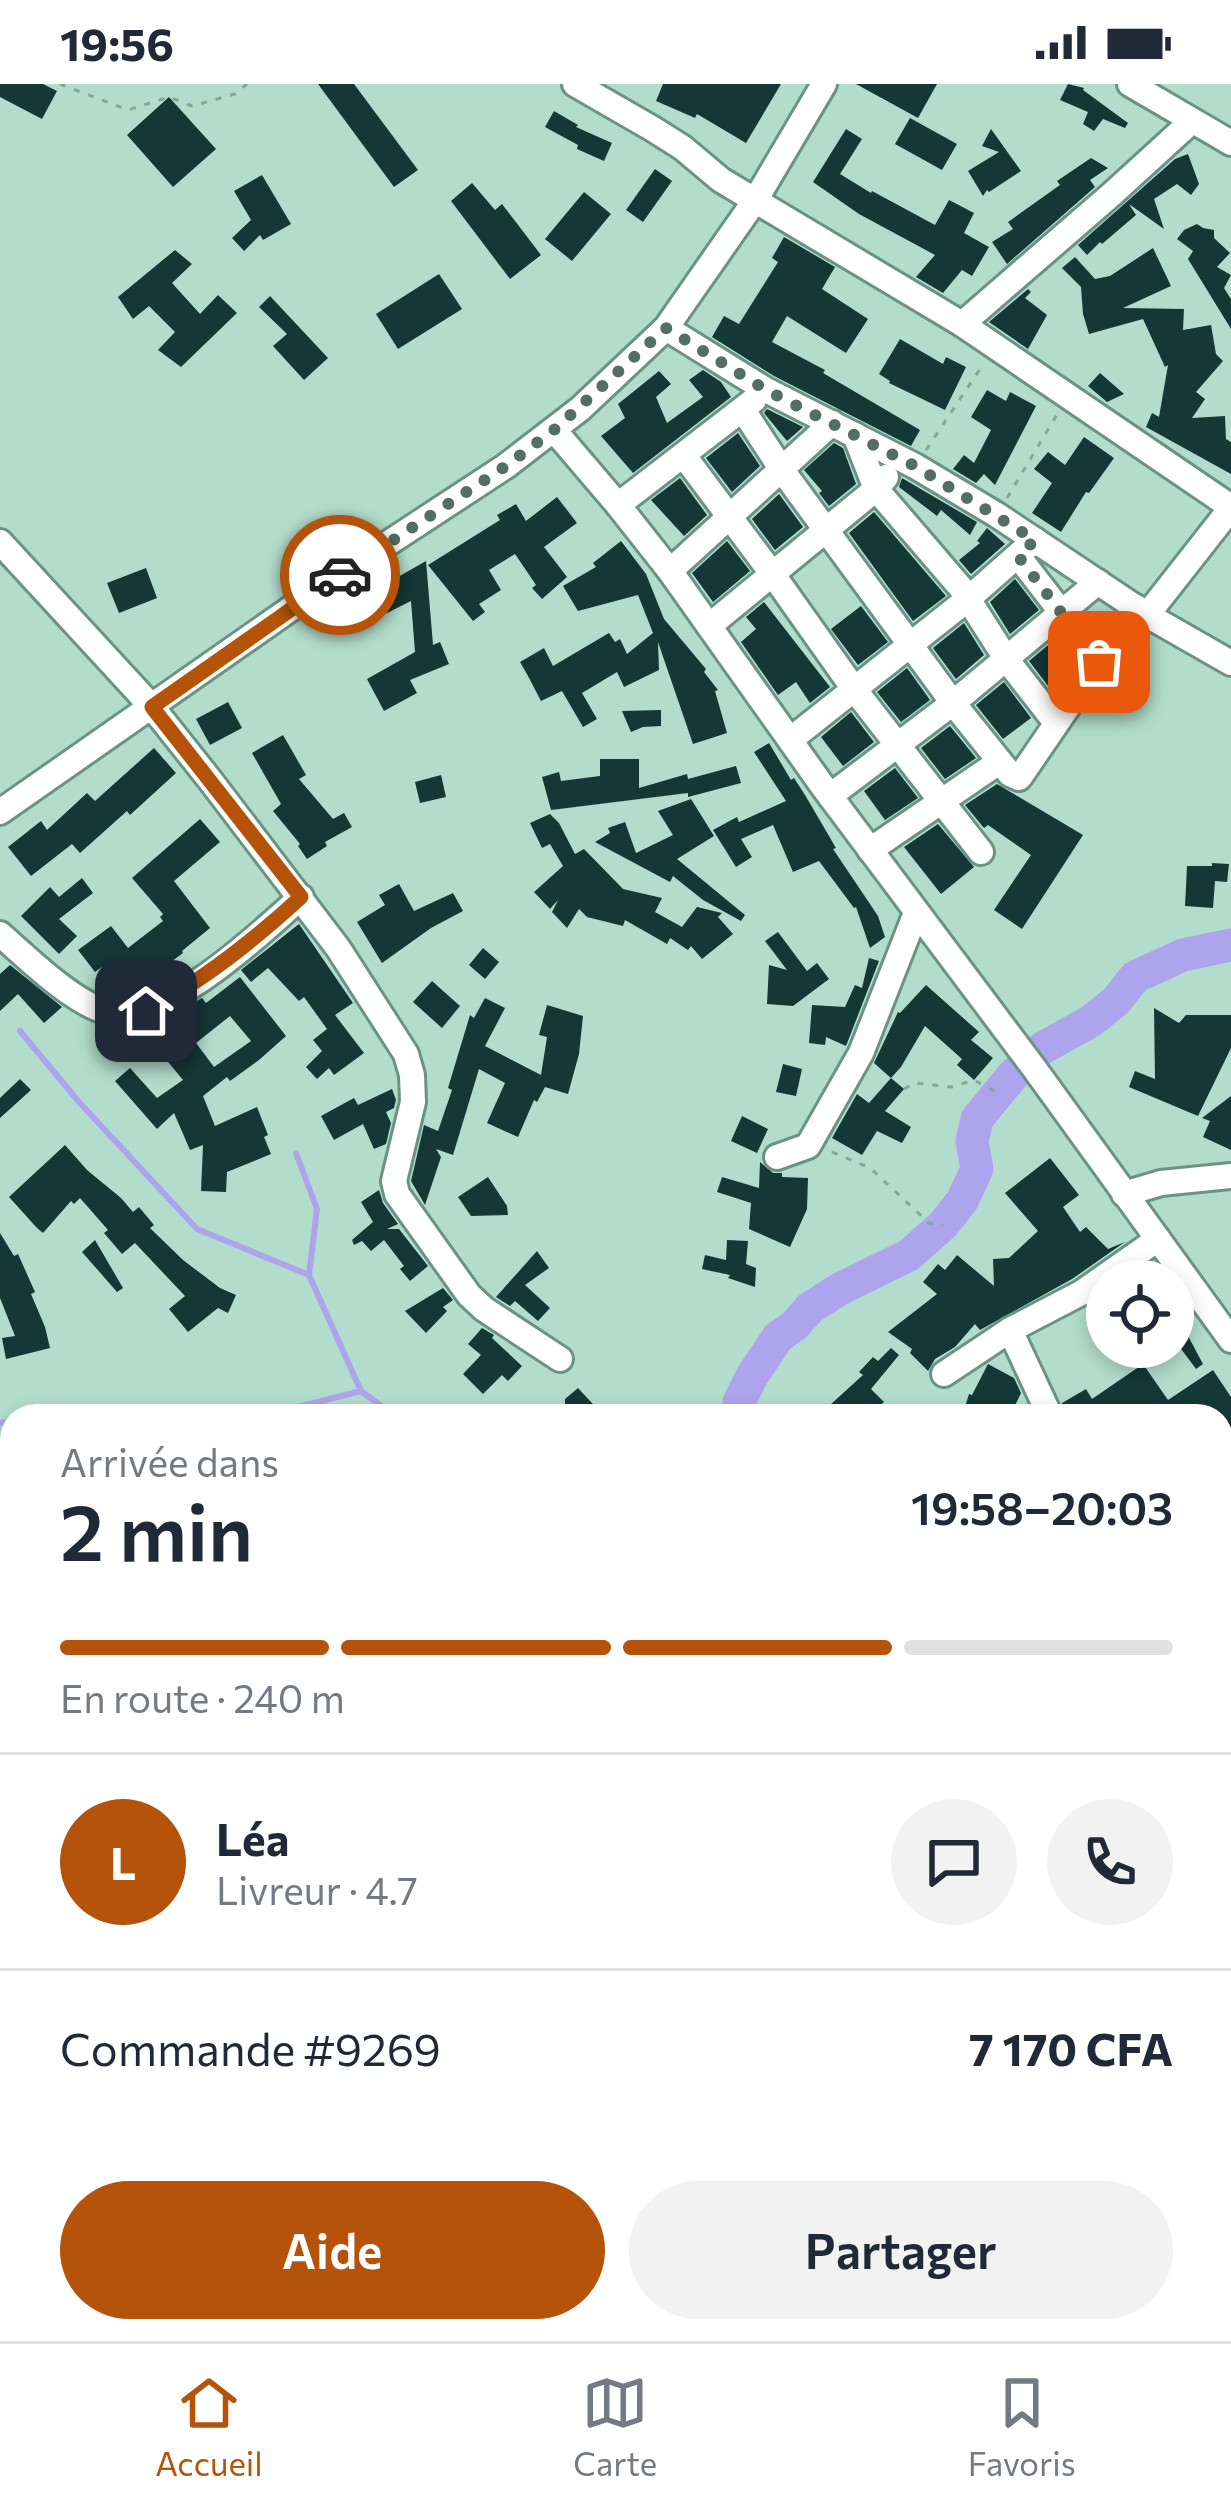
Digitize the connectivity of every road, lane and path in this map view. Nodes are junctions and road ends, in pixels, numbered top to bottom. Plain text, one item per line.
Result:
1 (60, 84) edge
2 (247, 84) edge
3 (575, 84) edge
4 (824, 84) edge
5 (1130, 84) edge
6 (1192, 121) junction
7 (1231, 143) edge
8 (756, 199) junction
9 (962, 324) junction
10 (666, 328) junction
11 (995, 347) junction
12 (766, 390) junction
13 (1068, 396) junction
14 (743, 410) junction
15 (844, 429) junction
16 (554, 430) junction
17 (684, 456) junction
18 (909, 463) junction
19 (782, 470) junction
20 (876, 489) junction
21 (618, 505) junction
22 (1231, 507) edge
23 (997, 515) junction
24 (731, 517) junction
25 (826, 527) junction
26 (0, 542) edge
27 (1026, 548) junction
28 (670, 571) junction
29 (772, 572) junction
30 (1098, 582) junction
31 (968, 599) junction
32 (1142, 611) junction
33 (1062, 615) junction
34 (709, 626) junction
35 (911, 642) junction
36 (1007, 660) junction
37 (1099, 662) junction
38 (1231, 663) edge
39 (854, 689) junction
40 (953, 703) junction
41 (152, 707) junction
42 (1056, 723) junction
43 (790, 740) junction
44 (897, 744) junction
45 (998, 763) junction
46 (830, 796) junction
47 (942, 803) junction
48 (0, 812) edge
49 (869, 850) junction
50 (981, 852) dead end
51 (301, 897) junction
52 (916, 913) junction
53 (0, 934) edge
54 (904, 1089) dead end
55 (998, 1094) dead end
56 (808, 1146) junction
57 (777, 1157) dead end
58 (1231, 1176) edge
59 (1124, 1194) junction
60 (943, 1225) dead end
61 (1158, 1239) junction
62 (1010, 1330) junction
63 (1231, 1340) edge
64 (560, 1359) dead end
65 (944, 1374) dead end
66 (1044, 1404) edge

1 - 2 path
3 - 8 street
4 - 8 street
5 - 6 street
6 - 7 street
6 - 9 street
8 - 9 street
8 - 10 street
9 - 11 street
10 - 12 street
10 - 16 street
11 - 13 street
11 - 18 path
12 - 14 street
12 - 15 street
13 - 22 street
13 - 23 path
14 - 17 street
14 - 19 street
15 - 18 street
15 - 19 street
15 - 20 street
16 - 21 street
16 - 41 street
17 - 21 street
17 - 24 street
18 - 20 street
18 - 23 street
19 - 24 street
19 - 25 street
20 - 25 street
20 - 31 street
21 - 28 street
22 - 32 street
23 - 27 street
24 - 28 street
24 - 29 street
25 - 29 street
25 - 35 street
26 - 41 street
27 - 30 street
27 - 31 street
27 - 33 street
28 - 34 street
29 - 34 street
29 - 39 street
30 - 32 street
30 - 33 street
31 - 35 street
31 - 36 street
32 - 37 street
32 - 38 street
33 - 36 street
33 - 37 street
34 - 43 street
35 - 39 street
35 - 40 street
36 - 40 street
36 - 42 street
37 - 42 street
39 - 43 street
39 - 44 street
40 - 44 street
40 - 45 street
41 - 48 street
41 - 51 street
42 - 45 street
43 - 46 street
44 - 46 street
44 - 47 street
45 - 47 street
46 - 49 street
47 - 49 street
47 - 50 street
49 - 52 street
51 - 53 street
51 - 64 street
52 - 56 street
52 - 59 street
54 - 55 path
56 - 57 street
56 - 60 path
58 - 59 street
59 - 61 street
61 - 62 street
61 - 63 street
62 - 65 street
62 - 66 street

